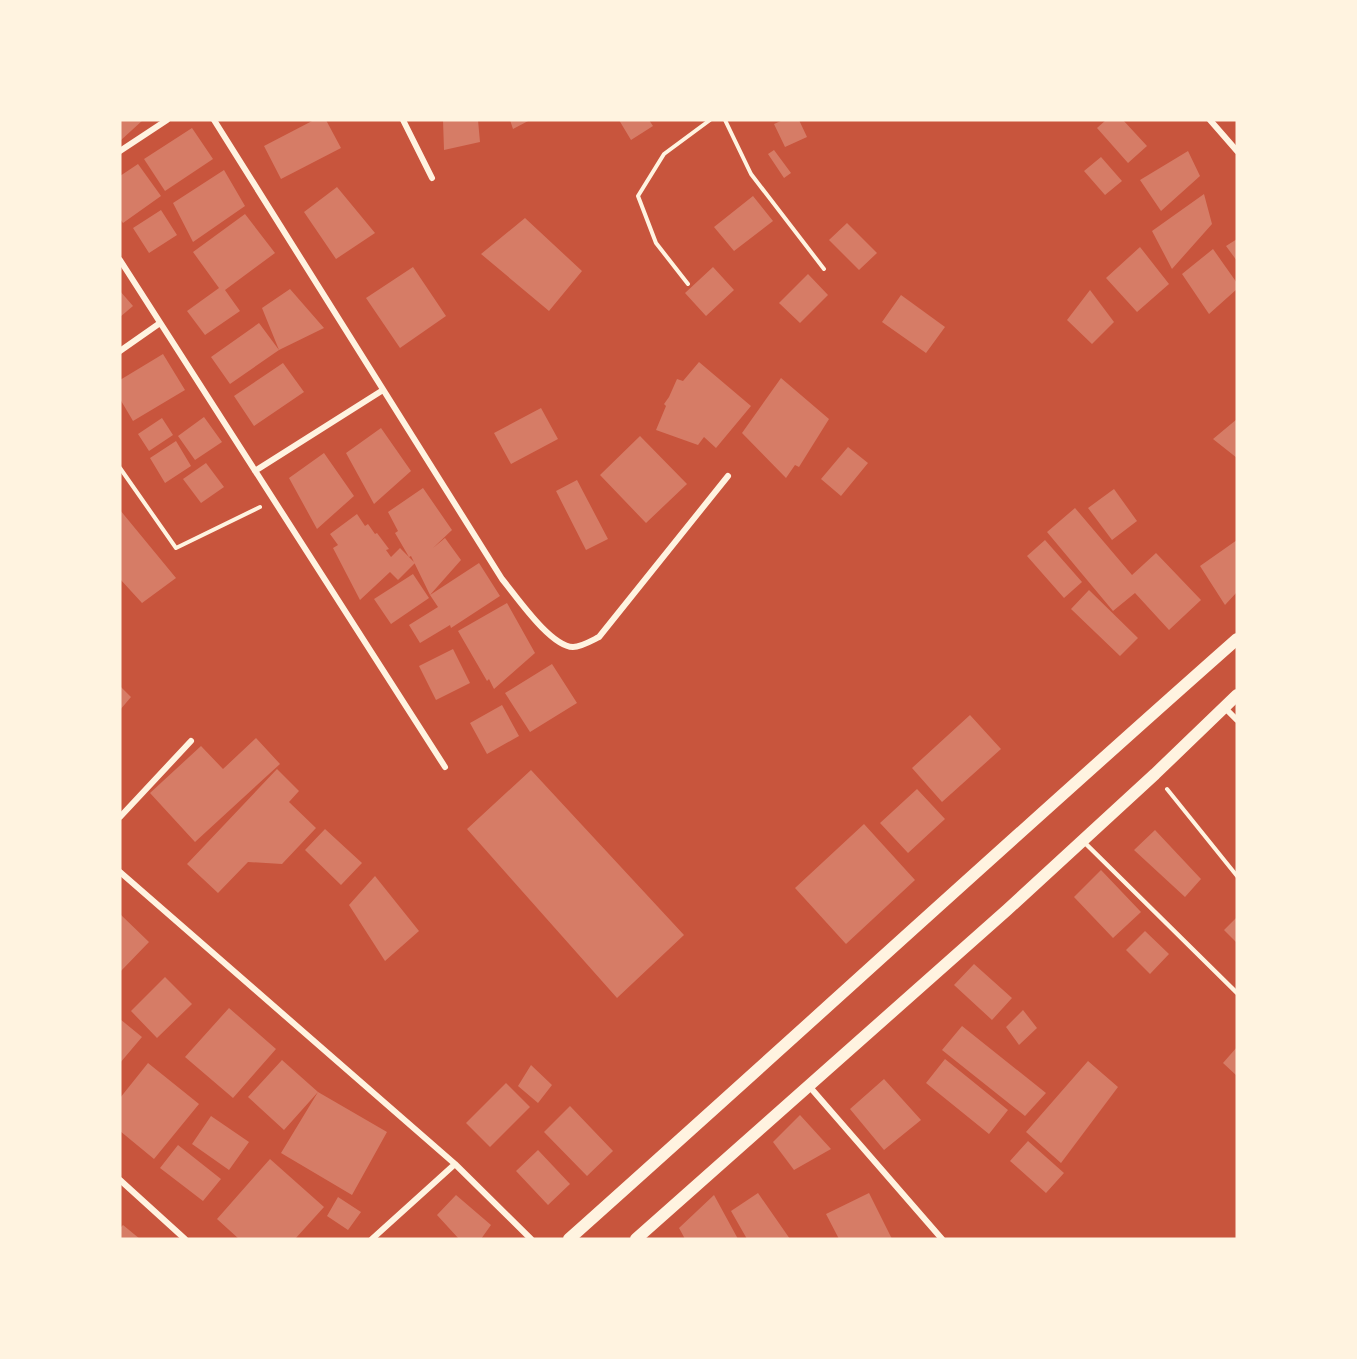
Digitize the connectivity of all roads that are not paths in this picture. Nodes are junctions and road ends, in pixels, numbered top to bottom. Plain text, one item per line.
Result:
1 (167, 120) edge
2 (214, 120) edge
3 (403, 120) edge
4 (1210, 120) edge
5 (120, 151) edge
6 (1237, 151) edge
7 (432, 178) dead end
8 (120, 260) edge
9 (160, 323) junction
10 (120, 351) edge
11 (383, 390) junction
12 (255, 471) junction
13 (728, 476) dead end
14 (1237, 639) edge
15 (1237, 695) edge
16 (1224, 707) junction
17 (1237, 720) edge
18 (191, 741) dead end
19 (445, 766) dead end
20 (120, 817) edge
21 (1082, 840) junction
22 (120, 872) edge
23 (1237, 993) edge
24 (809, 1086) junction
25 (455, 1164) junction
26 (120, 1180) edge
27 (185, 1239) edge
28 (372, 1239) edge
29 (531, 1239) edge
30 (569, 1239) edge
31 (636, 1239) edge
32 (942, 1239) edge

1 - 5 street
2 - 11 street
3 - 7 street
4 - 6 street
8 - 9 street
9 - 10 street
9 - 12 street
11 - 12 street
11 - 13 street
12 - 19 street
14 - 30 main road
15 - 16 main road
16 - 17 street
16 - 21 main road
18 - 20 street
21 - 23 lane
21 - 24 main road
22 - 25 street
24 - 31 main road
24 - 32 street
25 - 28 street
25 - 29 street
26 - 27 street

